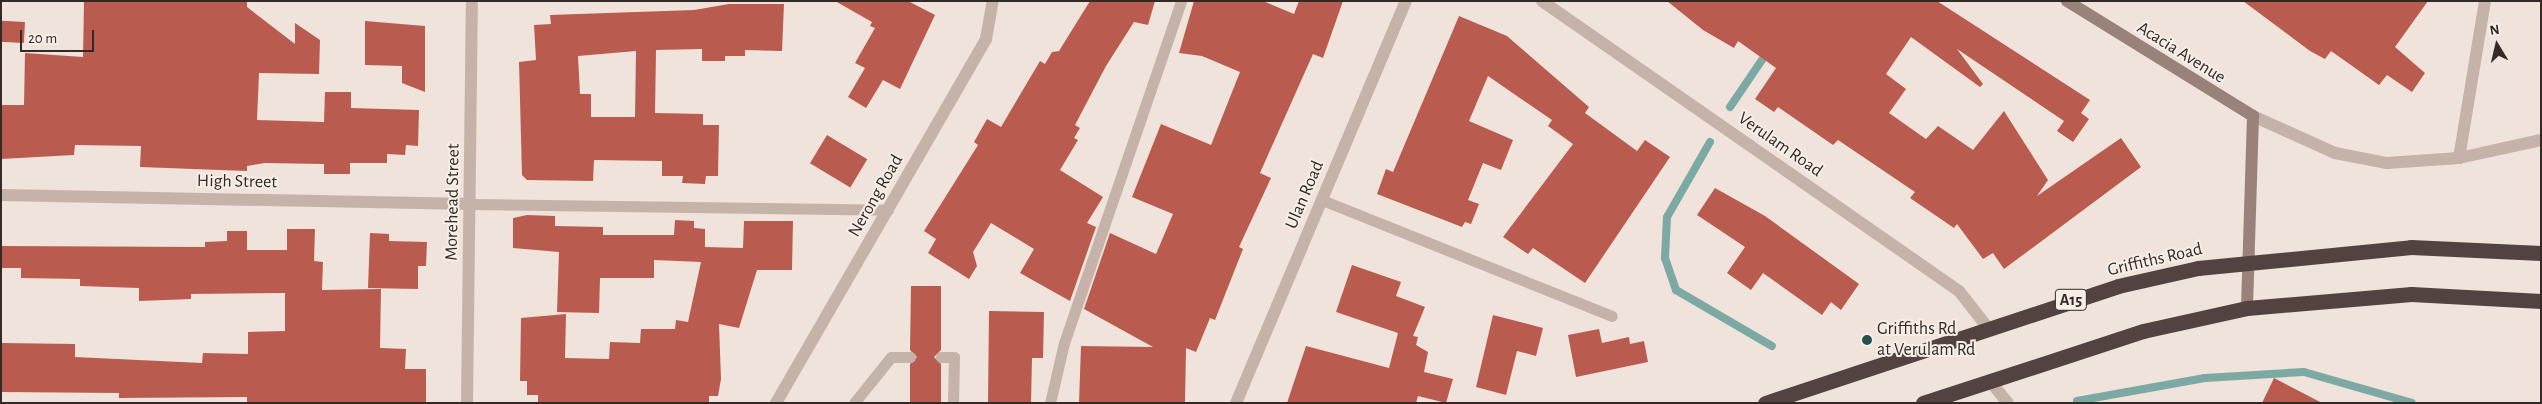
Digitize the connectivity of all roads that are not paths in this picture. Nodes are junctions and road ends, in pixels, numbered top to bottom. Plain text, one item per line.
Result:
1 (472, 1) edge
2 (993, 1) edge
3 (1181, 1) edge
4 (1406, 1) edge
5 (1542, 1) edge
6 (2067, 1) edge
7 (2485, 1) edge
8 (2252, 116) junction
9 (2541, 140) edge
10 (2459, 158) junction
11 (1, 195) edge
12 (1322, 200) junction
13 (472, 204) junction
14 (888, 210) junction
15 (2541, 253) edge
16 (2245, 260) junction
17 (2541, 301) edge
18 (2247, 308) junction
19 (1612, 316) dead end
20 (1988, 328) junction
21 (910, 357) dead end
22 (941, 357) dead end
23 (1990, 381) junction
24 (467, 403) edge
25 (776, 403) edge
26 (854, 403) edge
27 (953, 403) edge
28 (1050, 403) edge
29 (1236, 403) edge
30 (1765, 403) edge
31 (1924, 403) edge
32 (2008, 403) edge

1 - 13 street, Morehead Street
2 - 14 street, Nerong Road
3 - 28 lane
4 - 12 street, Ulan Road
5 - 20 street, Verulam Road
6 - 8 street, Acacia Avenue
7 - 10 street
8 - 10 street, Acacia Avenue
8 - 16 street
9 - 10 street, Acacia Avenue
11 - 13 street, High Street
12 - 19 lane
12 - 29 street, Ulan Road
13 - 14 lane
13 - 24 street, Morehead Street
14 - 25 street, Nerong Road
15 - 16 highway, Griffiths Road / A15
16 - 18 street
16 - 20 highway, Griffiths Road / A15
17 - 18 highway
18 - 23 highway
20 - 30 highway, Griffiths Road / A15
21 - 26 lane
22 - 27 lane
23 - 31 highway
23 - 32 street

